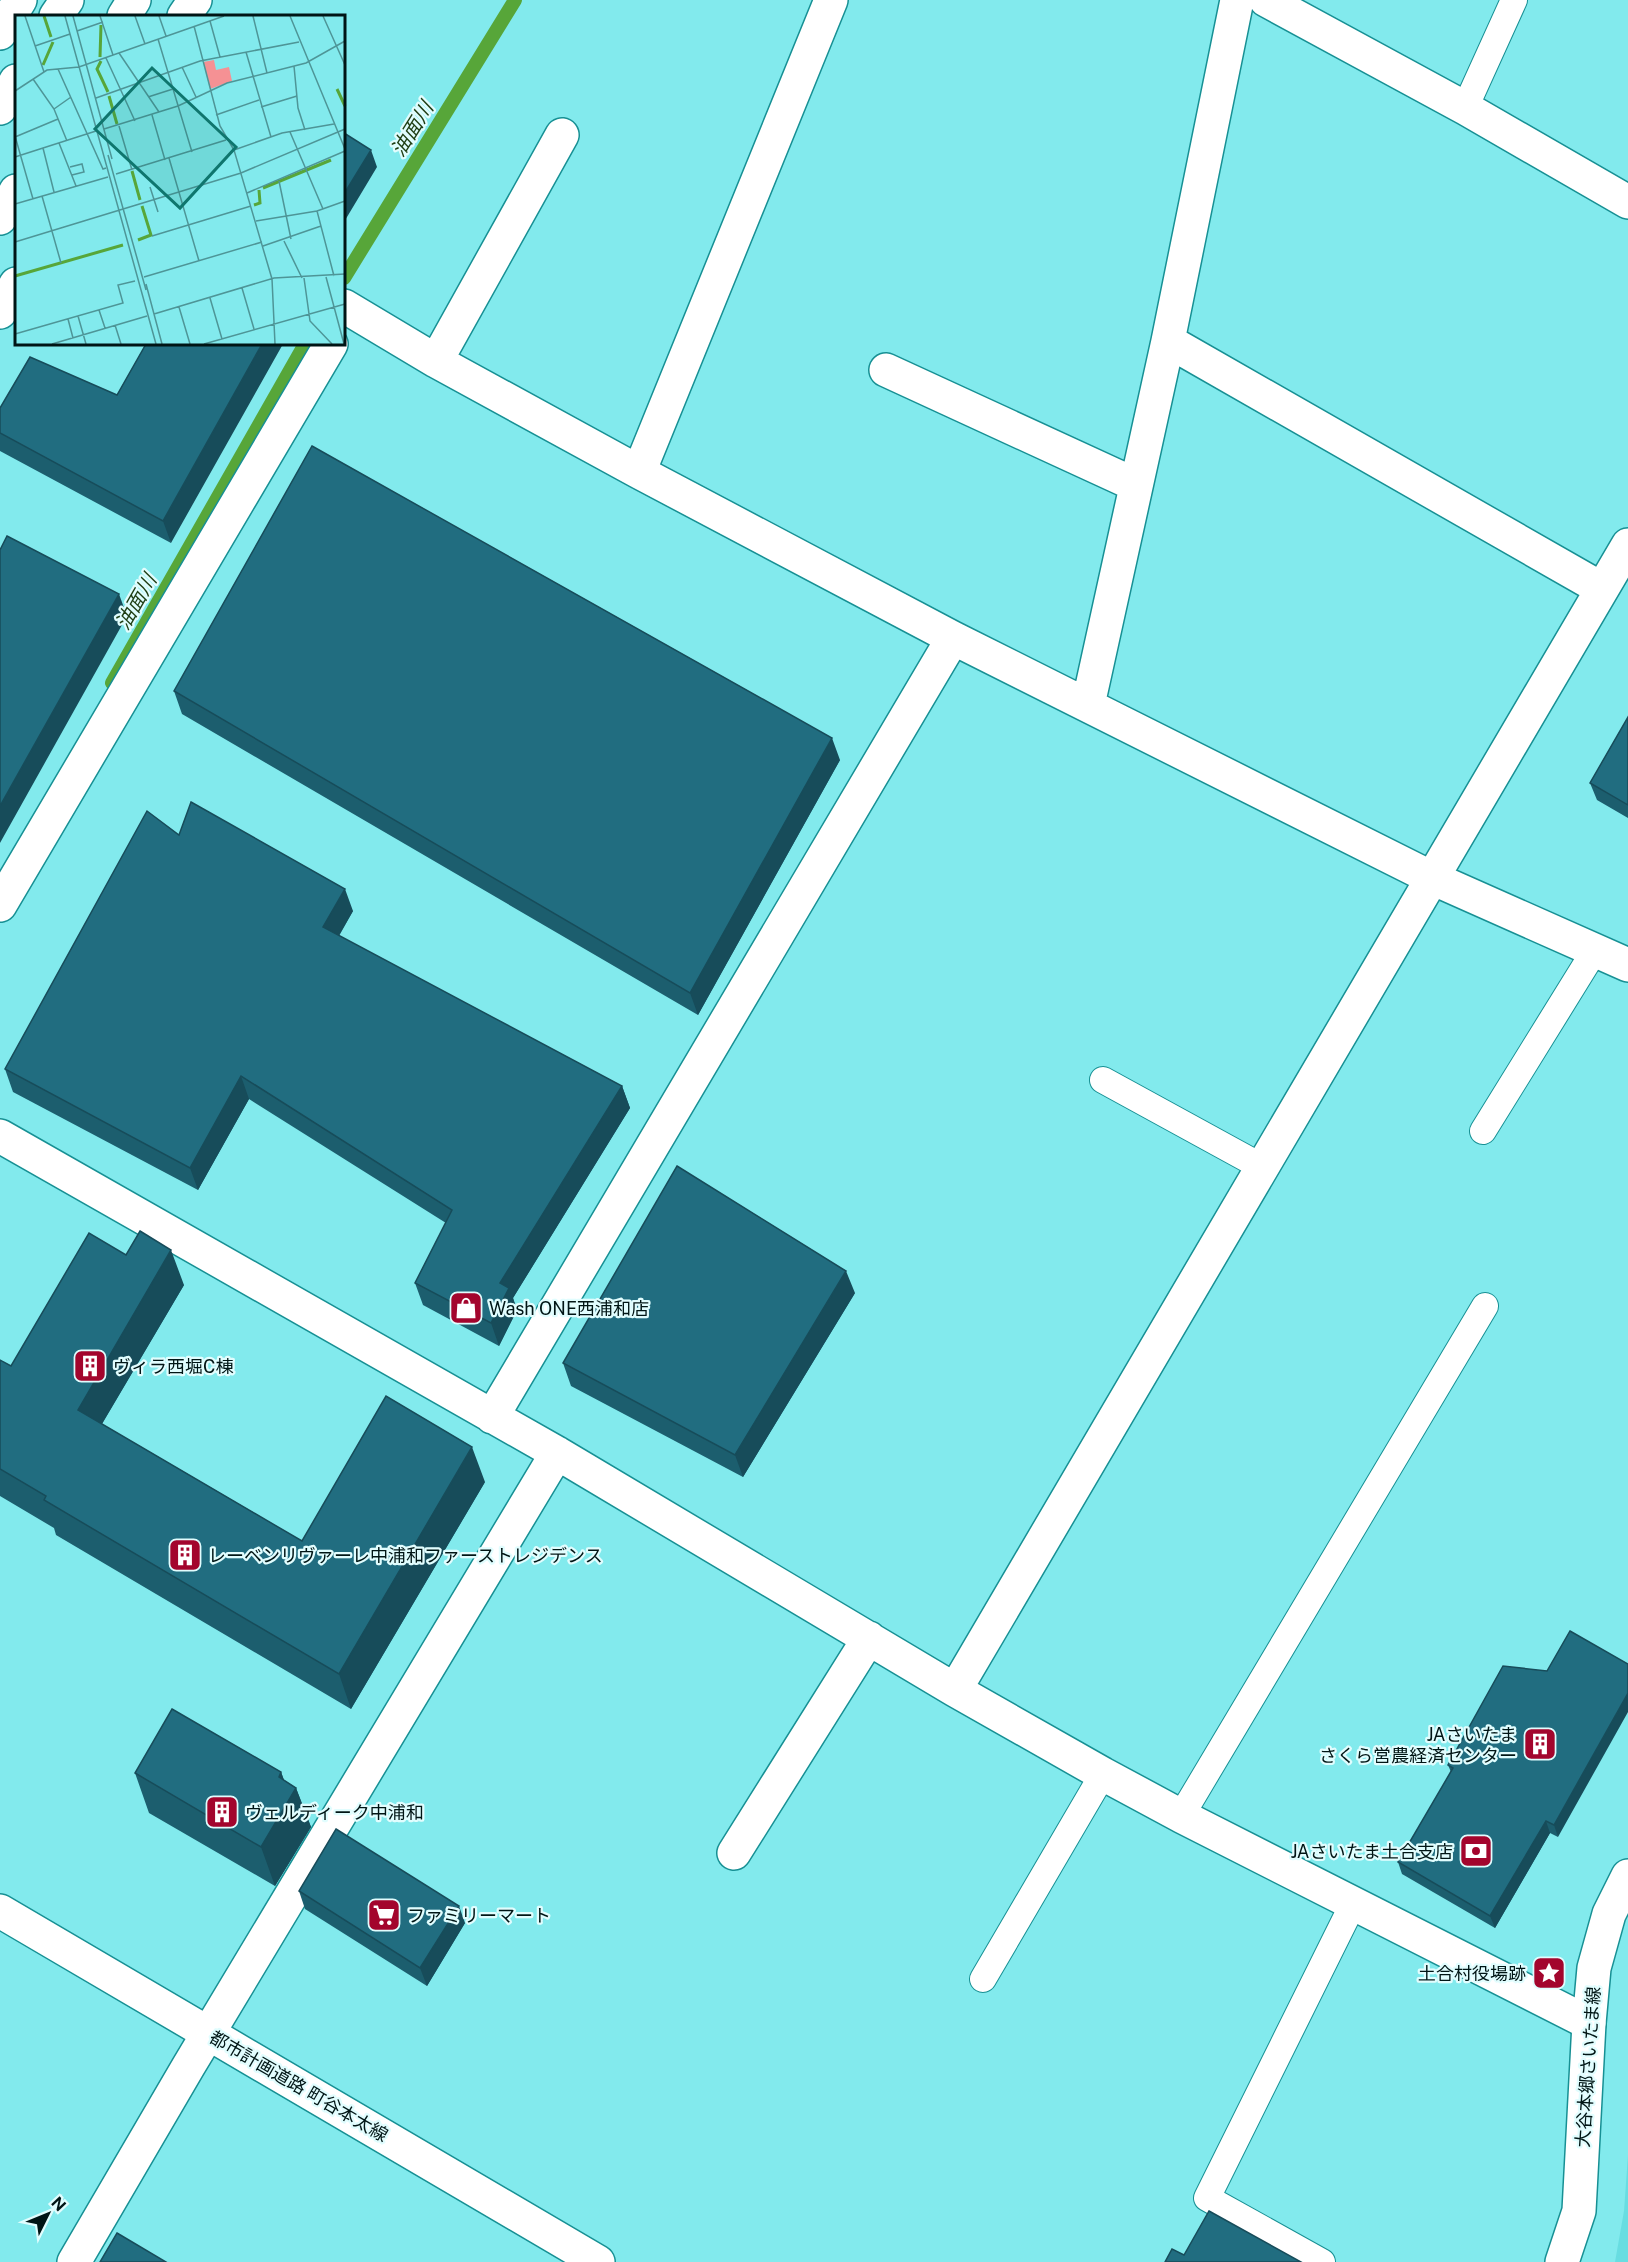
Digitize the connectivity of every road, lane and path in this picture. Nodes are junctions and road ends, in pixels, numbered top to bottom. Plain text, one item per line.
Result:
1 (20, 0) edge
2 (66, 0) edge
3 (134, 0) edge
4 (195, 0) edge
5 (831, 0) edge
6 (1237, 0) edge
7 (1266, 0) edge
8 (1514, 0) edge
9 (57, 15) edge
10 (125, 15) edge
11 (185, 15) edge
12 (0, 33) edge
13 (15, 83) edge
14 (0, 108) edge
15 (1465, 108) junction
16 (562, 135) dead end
17 (15, 193) edge
18 (1628, 202) edge
19 (0, 218) edge
20 (15, 286) edge
21 (0, 312) edge
22 (346, 313) edge
23 (1168, 341) junction
24 (330, 345) edge
25 (436, 361) junction
26 (886, 370) dead end
27 (639, 472) junction
28 (1136, 485) junction
29 (1628, 545) edge
30 (1602, 589) junction
31 (953, 638) junction
32 (1088, 705) junction
33 (1432, 878) junction
34 (0, 905) edge
35 (1595, 950) junction
36 (1628, 965) edge
37 (1103, 1080) dead end
38 (1484, 1131) dead end
39 (0, 1136) edge
40 (1262, 1167) junction
41 (1485, 1306) dead end
42 (492, 1417) junction
43 (557, 1453) junction
44 (868, 1638) junction
45 (955, 1690) junction
46 (1103, 1774) junction
47 (1181, 1816) junction
48 (734, 1853) dead end
49 (1628, 1876) edge
50 (1353, 1904) junction
51 (0, 1911) edge
52 (983, 1979) dead end
53 (1589, 2023) junction
54 (208, 2032) junction
55 (74, 2262) edge
56 (598, 2262) edge
57 (1323, 2262) edge
58 (1562, 2262) edge

1 - 12 main road
2 - 9 main road
3 - 10 main road
4 - 11 main road
5 - 27 main road
6 - 23 main road
7 - 15 main road
8 - 15 lane
13 - 14 main road
15 - 18 main road
16 - 25 main road
17 - 19 main road
20 - 21 main road
22 - 25 main road
23 - 28 main road
23 - 30 main road
24 - 34 main road
25 - 27 main road
26 - 28 main road
27 - 31 main road
28 - 32 main road
29 - 30 main road
30 - 33 main road
31 - 32 main road
31 - 42 main road
32 - 33 main road
33 - 35 main road
33 - 40 main road
35 - 36 main road
35 - 38 lane
37 - 40 lane
39 - 42 main road
40 - 45 main road
41 - 47 lane
42 - 43 main road
43 - 44 main road
43 - 54 main road
44 - 45 main road
44 - 48 main road
45 - 46 main road
46 - 47 main road
46 - 52 lane
47 - 50 main road
49 - 53 main road, 大谷本郷さいたま線
50 - 53 main road
50 - 57 lane
51 - 54 main road, 都市計画道路 町谷本太線
53 - 58 main road, 大谷本郷さいたま線
54 - 55 main road
54 - 56 main road, 都市計画道路 町谷本太線

